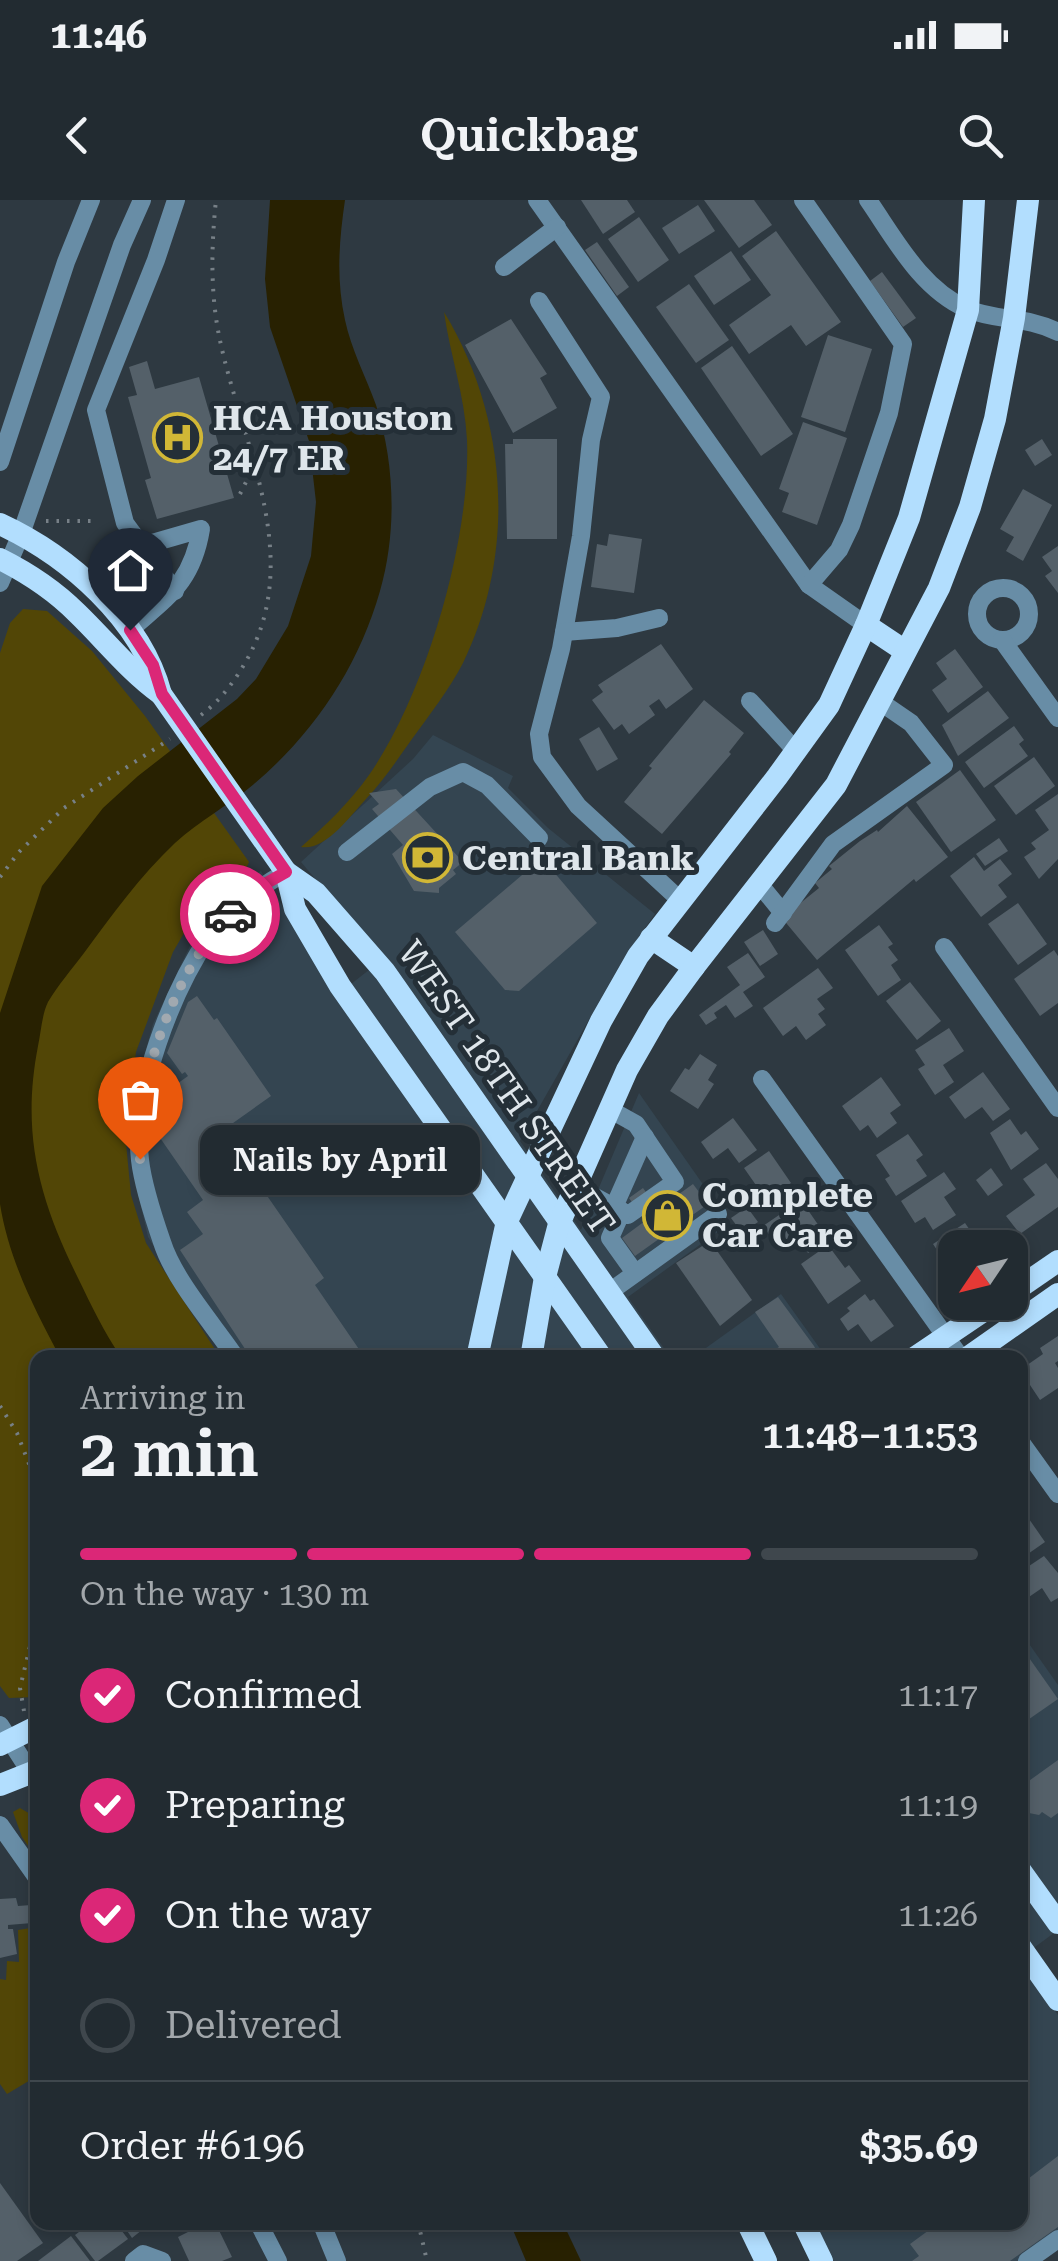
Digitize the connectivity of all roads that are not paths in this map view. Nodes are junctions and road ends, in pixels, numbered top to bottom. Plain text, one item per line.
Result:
1 (92, 200) edge
2 (142, 200) edge
3 (176, 200) edge
4 (537, 200) edge
5 (803, 200) edge
6 (868, 200) edge
7 (974, 200) edge
8 (1028, 200) edge
9 (556, 227) junction
10 (122, 245) junction
11 (156, 260) junction
12 (504, 267) dead end
13 (539, 302) dead end
14 (968, 310) junction
15 (1014, 318) junction
16 (1058, 332) edge
17 (69, 396) junction
18 (96, 410) junction
19 (0, 462) edge
20 (11, 529) edge
21 (142, 546) junction
22 (3, 568) edge
23 (809, 584) junction
24 (175, 591) junction
25 (659, 618) dead end
26 (866, 625) junction
27 (130, 630) junction
28 (564, 632) junction
29 (1002, 640) dead end
30 (906, 651) junction
31 (164, 699) junction
32 (750, 701) dead end
33 (879, 702) junction
34 (1058, 718) edge
35 (795, 750) junction
36 (539, 838) dead end
37 (348, 852) dead end
38 (286, 872) junction
39 (760, 885) junction
40 (680, 900) junction
41 (652, 938) junction
42 (944, 947) dead end
43 (694, 967) junction
44 (762, 1079) dead end
45 (1058, 1108) edge
46 (609, 1109) junction
47 (645, 1137) junction
48 (528, 1175) junction
49 (575, 1186) junction
50 (618, 1209) junction
51 (718, 1214) dead end
52 (507, 1221) junction
53 (560, 1224) junction
54 (1058, 1260) edge
55 (635, 1273) junction
56 (545, 1277) junction
57 (1028, 1281) edge
58 (608, 1293) junction
59 (1058, 1294) edge
60 (972, 1320) edge
61 (946, 1338) junction
62 (231, 1350) edge
63 (478, 1350) edge
64 (532, 1350) edge
65 (596, 1350) edge
66 (650, 1350) edge
67 (927, 1350) edge
68 (957, 1350) edge
69 (976, 1350) edge
70 (1028, 1451) edge
71 (1058, 1494) edge
72 (30, 1721) edge
73 (3, 1736) edge
74 (30, 1770) edge
75 (30, 1777) edge
76 (0, 1785) edge
77 (0, 1825) edge
78 (30, 1868) edge
79 (1028, 1881) edge
80 (1058, 1923) edge
81 (1028, 1955) edge
82 (1054, 1986) edge
83 (262, 2230) edge
84 (324, 2230) edge
85 (752, 2230) edge
86 (808, 2230) edge
87 (1058, 2239) edge
88 (138, 2258) edge
89 (162, 2261) edge
90 (278, 2261) edge
91 (338, 2261) edge
92 (766, 2261) edge
93 (822, 2261) edge
94 (1027, 2261) edge

1 - 19 street
2 - 10 street
3 - 11 street
4 - 9 street
5 - 23 street
6 - 14 street
7 - 14 main road
8 - 15 main road
9 - 12 street
9 - 23 street
10 - 11 street
10 - 17 street
11 - 18 street
13 - 28 street
14 - 15 street
14 - 26 main road
15 - 16 street
15 - 30 main road
17 - 18 street
17 - 20 street
18 - 21 street
20 - 22 street
20 - 27 main road
21 - 24 street
21 - 24 street
22 - 31 main road
23 - 26 street
24 - 27 street
25 - 28 street
26 - 30 main road
26 - 35 main road
27 - 31 main road
28 - 40 street
29 - 34 street
30 - 33 main road
31 - 38 main road, WEST 18TH STREET
32 - 35 street
33 - 39 main road
33 - 39 street
35 - 40 main road
36 - 37 street
38 - 48 main road, WEST 18TH STREET
38 - 52 main road, WEST 18TH STREET
38 - 62 street
39 - 43 main road
40 - 41 main road
41 - 43 main road
41 - 48 main road
42 - 45 street
43 - 46 main road
44 - 61 street
46 - 47 street
46 - 49 main road
47 - 50 street
47 - 50 street
48 - 52 main road
48 - 53 main road, WEST 18TH STREET
49 - 50 street
49 - 53 main road
50 - 55 street
51 - 55 street
52 - 56 main road, WEST 18TH STREET
52 - 63 main road
53 - 56 main road
53 - 58 main road, WEST 18TH STREET
54 - 57 main road
55 - 58 street
56 - 64 main road
56 - 65 main road, WEST 18TH STREET
58 - 66 main road, WEST 18TH STREET
59 - 69 main road
60 - 61 main road
61 - 67 main road
61 - 68 street
70 - 71 street
72 - 73 main road
73 - 74 street
75 - 76 main road
77 - 78 street
79 - 80 main road
81 - 82 main road
83 - 90 street
84 - 91 street
85 - 92 main road
86 - 93 main road
87 - 94 street
88 - 89 street

